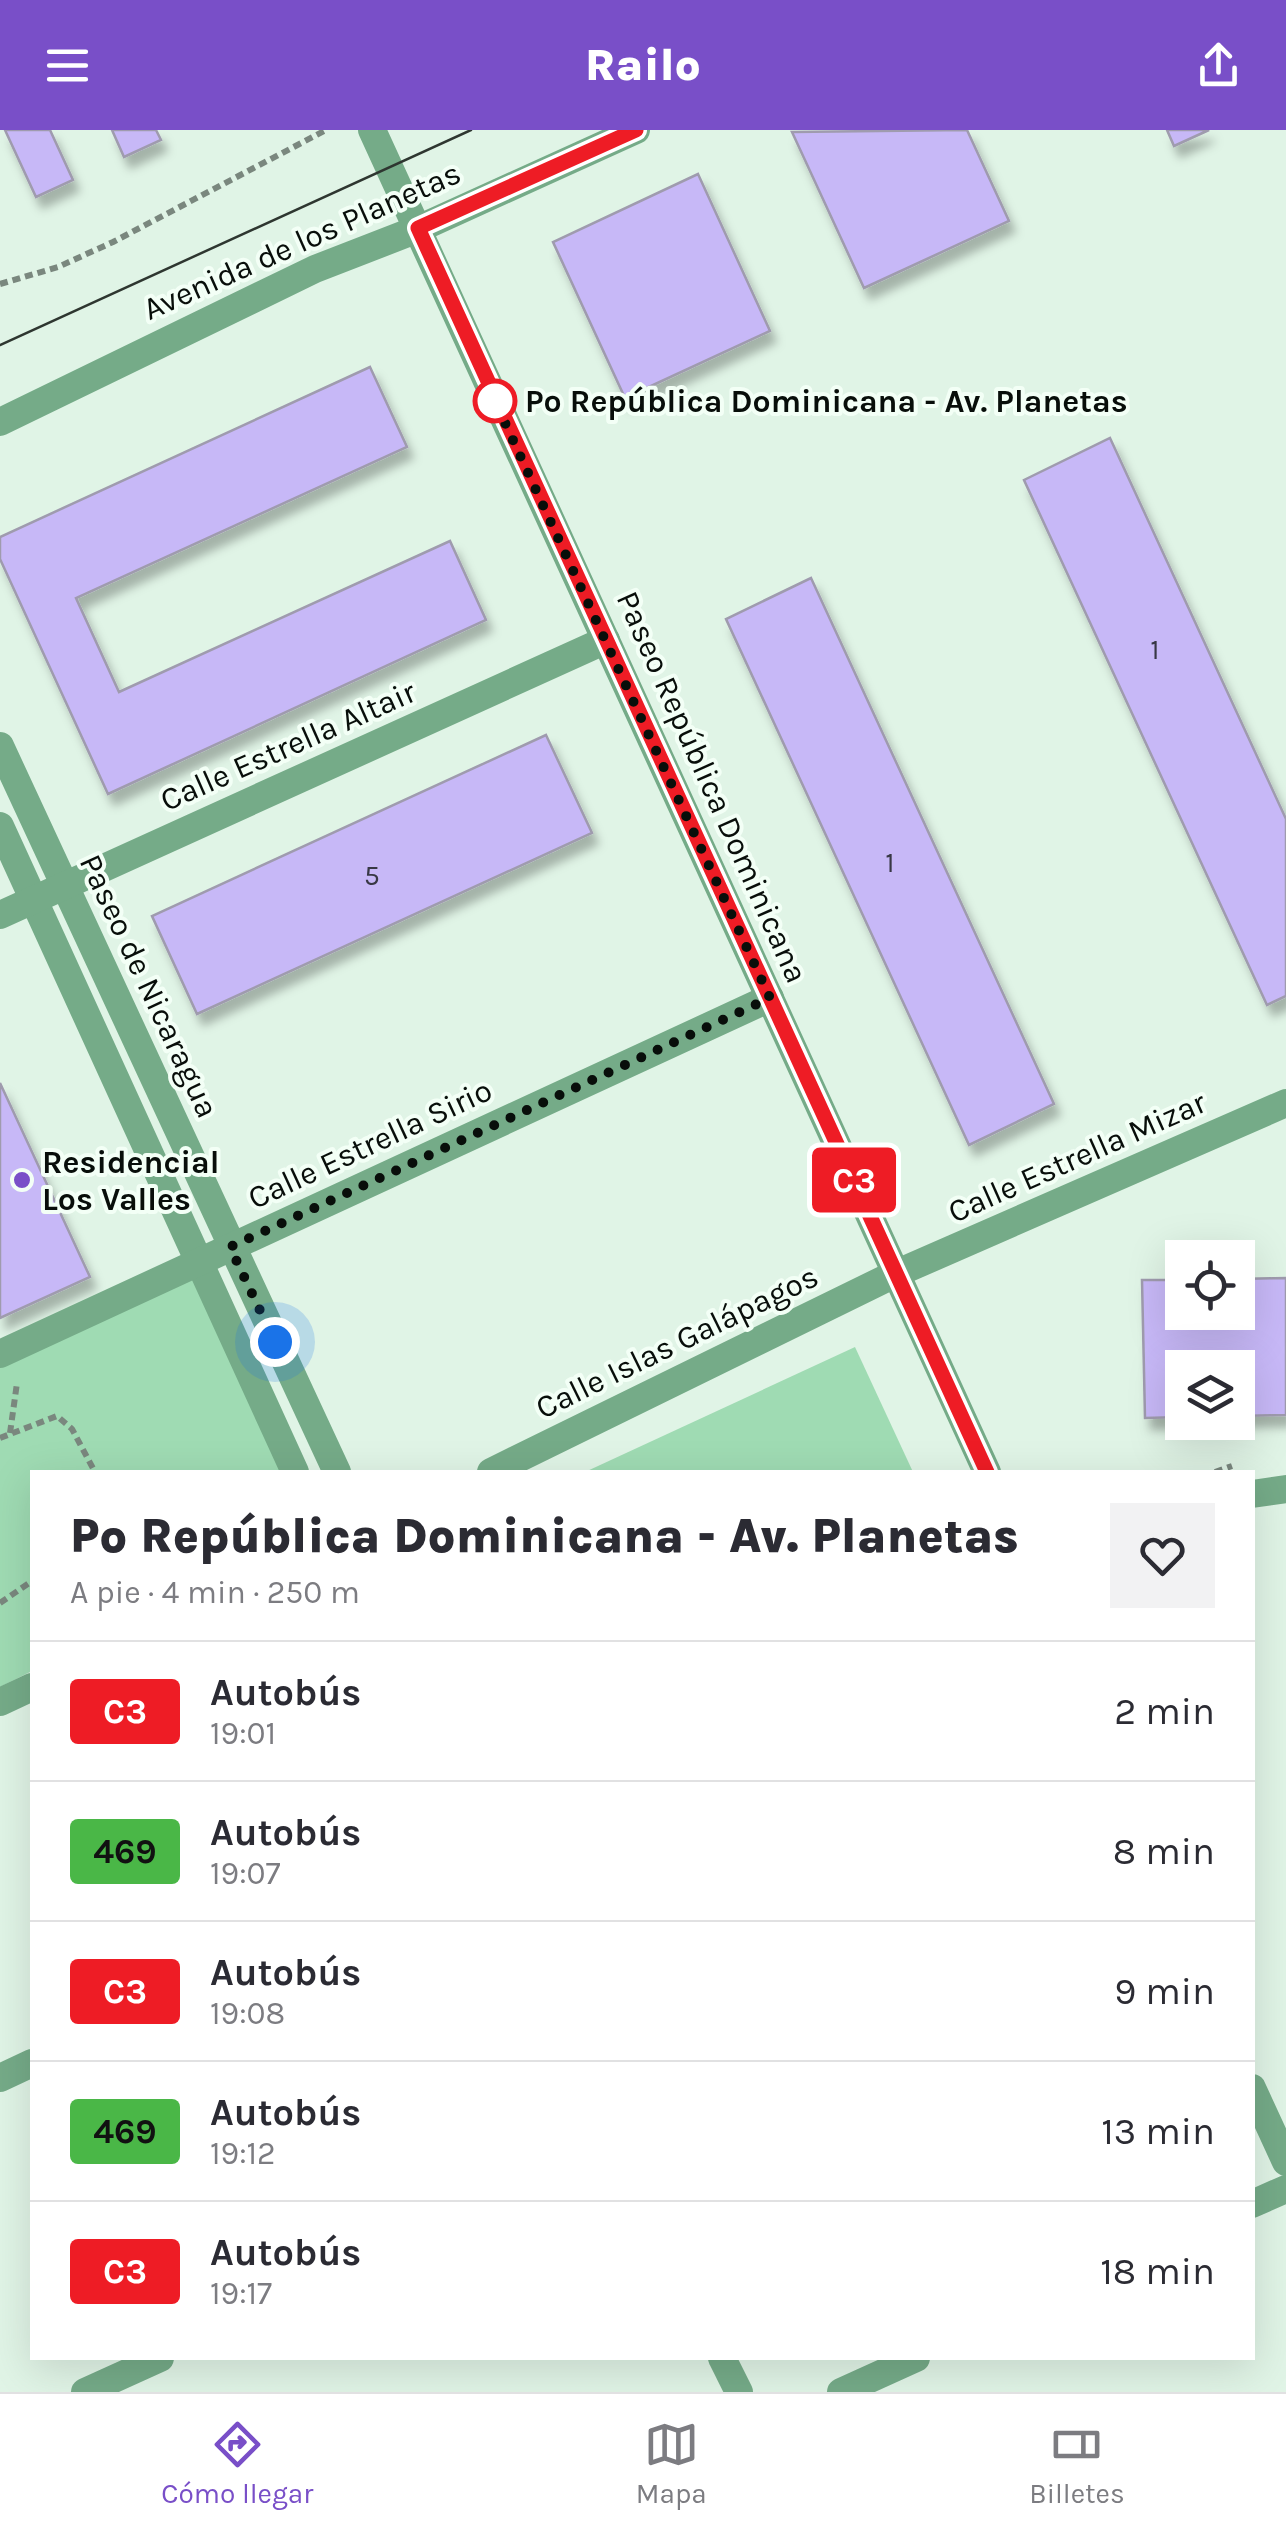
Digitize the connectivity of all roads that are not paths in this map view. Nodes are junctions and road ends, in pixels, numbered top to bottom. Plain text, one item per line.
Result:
1 (372, 130) edge
2 (636, 130) edge
3 (418, 228) junction
4 (0, 422) edge
5 (606, 640) junction
6 (0, 746) edge
7 (0, 826) edge
8 (64, 886) junction
9 (34, 900) junction
10 (0, 916) edge
11 (770, 998) junction
12 (1286, 1102) edge
13 (230, 1247) junction
14 (198, 1263) junction
15 (895, 1274) junction
16 (0, 1354) edge
17 (294, 1470) edge
18 (337, 1470) edge
19 (495, 1470) edge
20 (986, 1470) edge
21 (1286, 1489) edge
22 (1255, 1494) edge
23 (30, 1688) edge
24 (0, 1702) edge
25 (30, 2064) edge
26 (0, 2078) edge
27 (1255, 2095) edge
28 (1286, 2162) edge
29 (1286, 2189) edge
30 (1255, 2203) edge
31 (156, 2360) edge
32 (723, 2360) edge
33 (912, 2360) edge
34 (85, 2392) edge
35 (739, 2392) edge
36 (841, 2392) edge

1 - 3 street, Paseo República Dominicana
2 - 3 street, Avenida de los Planetas
3 - 4 street, Avenida de los Planetas
3 - 5 street, Paseo República Dominicana
5 - 8 street, Calle Estrella Altair
5 - 11 street, Paseo República Dominicana
6 - 8 street, Paseo de Nicaragua
7 - 9 street
8 - 9 street, Calle Estrella Altair
8 - 13 street, Paseo de Nicaragua
9 - 10 street, Calle Estrella Altair
9 - 14 street
11 - 13 street, Calle Estrella Sirio
11 - 15 street, Paseo República Dominicana
12 - 15 street, Calle Estrella Mizar
13 - 14 street, Calle Estrella Sirio
13 - 18 street, Paseo de Nicaragua
14 - 16 street, Calle Estrella Sirio
14 - 17 street
15 - 19 street, Calle Islas Galápagos
15 - 20 street, Paseo República Dominicana
21 - 22 street
23 - 24 street
25 - 26 street
27 - 28 street
29 - 30 street
31 - 34 street
32 - 35 street
33 - 36 street

